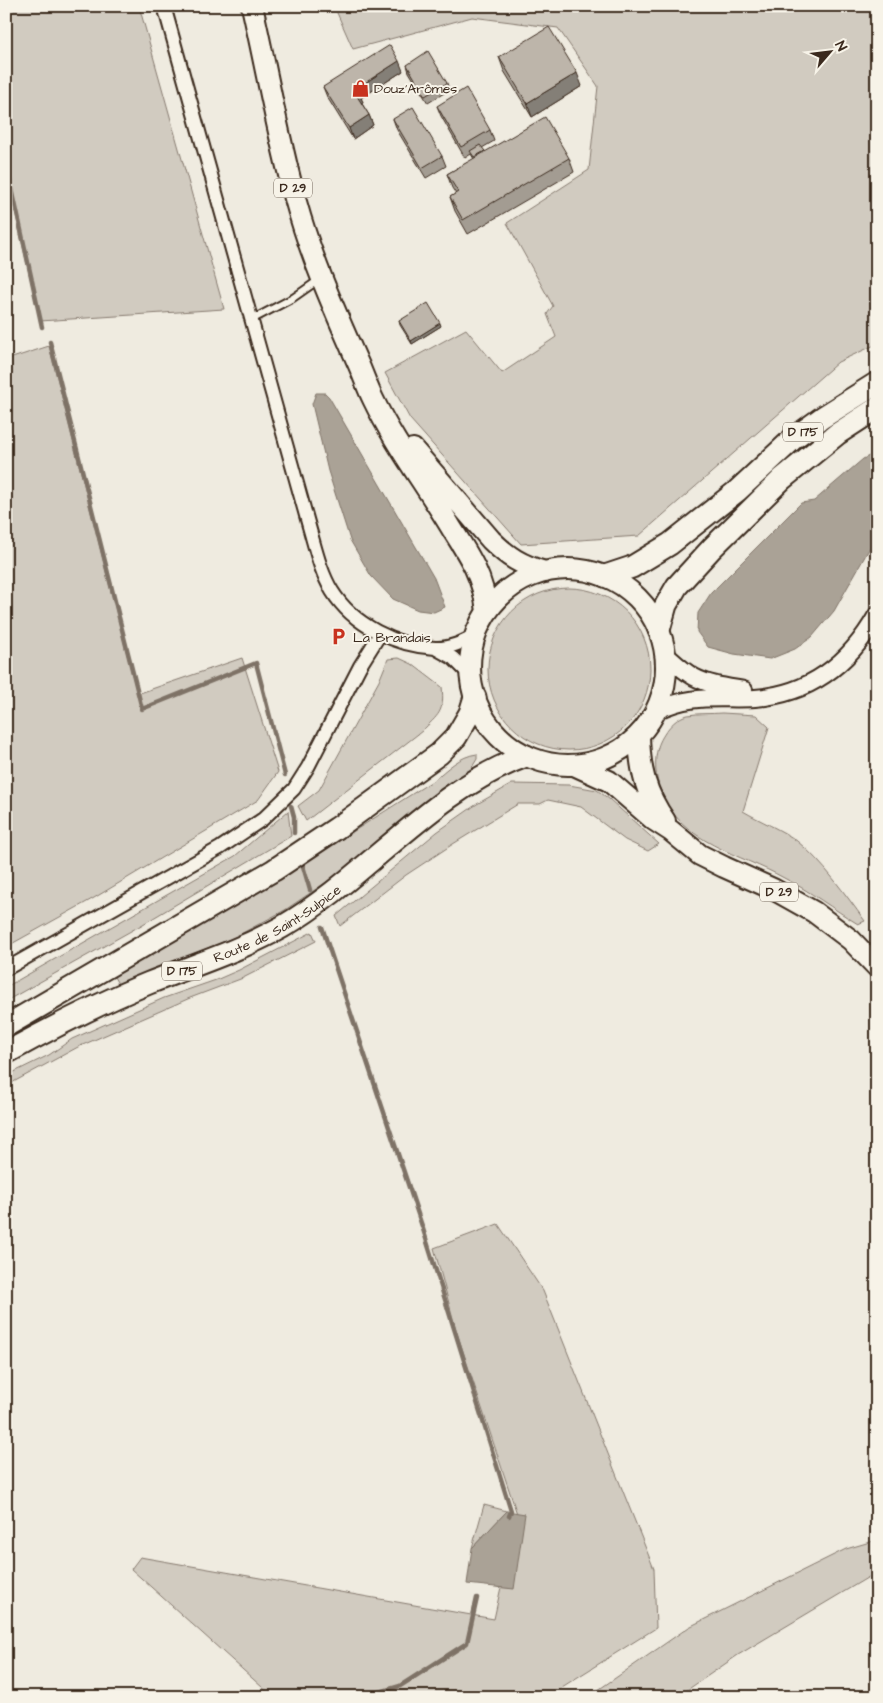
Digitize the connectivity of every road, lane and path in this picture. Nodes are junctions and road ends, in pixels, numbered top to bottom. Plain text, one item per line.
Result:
1 (164, 6) edge
2 (252, 6) edge
3 (321, 278) junction
4 (253, 319) junction
5 (358, 362) junction
6 (877, 383) edge
7 (877, 408) edge
8 (544, 572) junction
9 (604, 576) junction
10 (487, 611) junction
11 (877, 615) edge
12 (659, 630) junction
13 (380, 634) junction
14 (475, 636) junction
15 (435, 648) junction
16 (666, 654) junction
17 (470, 675) junction
18 (786, 692) junction
19 (475, 697) junction
20 (656, 711) junction
21 (639, 736) junction
22 (526, 756) junction
23 (574, 765) junction
24 (671, 831) junction
25 (877, 967) edge
26 (6, 969) edge
27 (6, 1026) edge
28 (6, 1053) edge

1 - 4 street
2 - 3 main road, D 29
3 - 4 lane
3 - 5 main road, D 29
4 - 13 street
5 - 8 main road, D 29
5 - 10 main road, D 29
6 - 9 highway, D 175
7 - 12 highway, D 175
8 - 9 main road
8 - 10 main road
9 - 12 main road
10 - 14 main road
11 - 18 street
12 - 16 main road
13 - 15 street
13 - 26 street
14 - 15 street
14 - 17 main road
15 - 17 street
16 - 18 street
16 - 20 main road
17 - 19 main road
18 - 20 street
19 - 22 main road
19 - 27 highway
20 - 21 main road
21 - 23 main road
21 - 24 main road, D 29
22 - 23 main road
22 - 28 highway, Route de Saint-Sulpice / D 175
23 - 24 main road, D 29
24 - 25 main road, D 29

